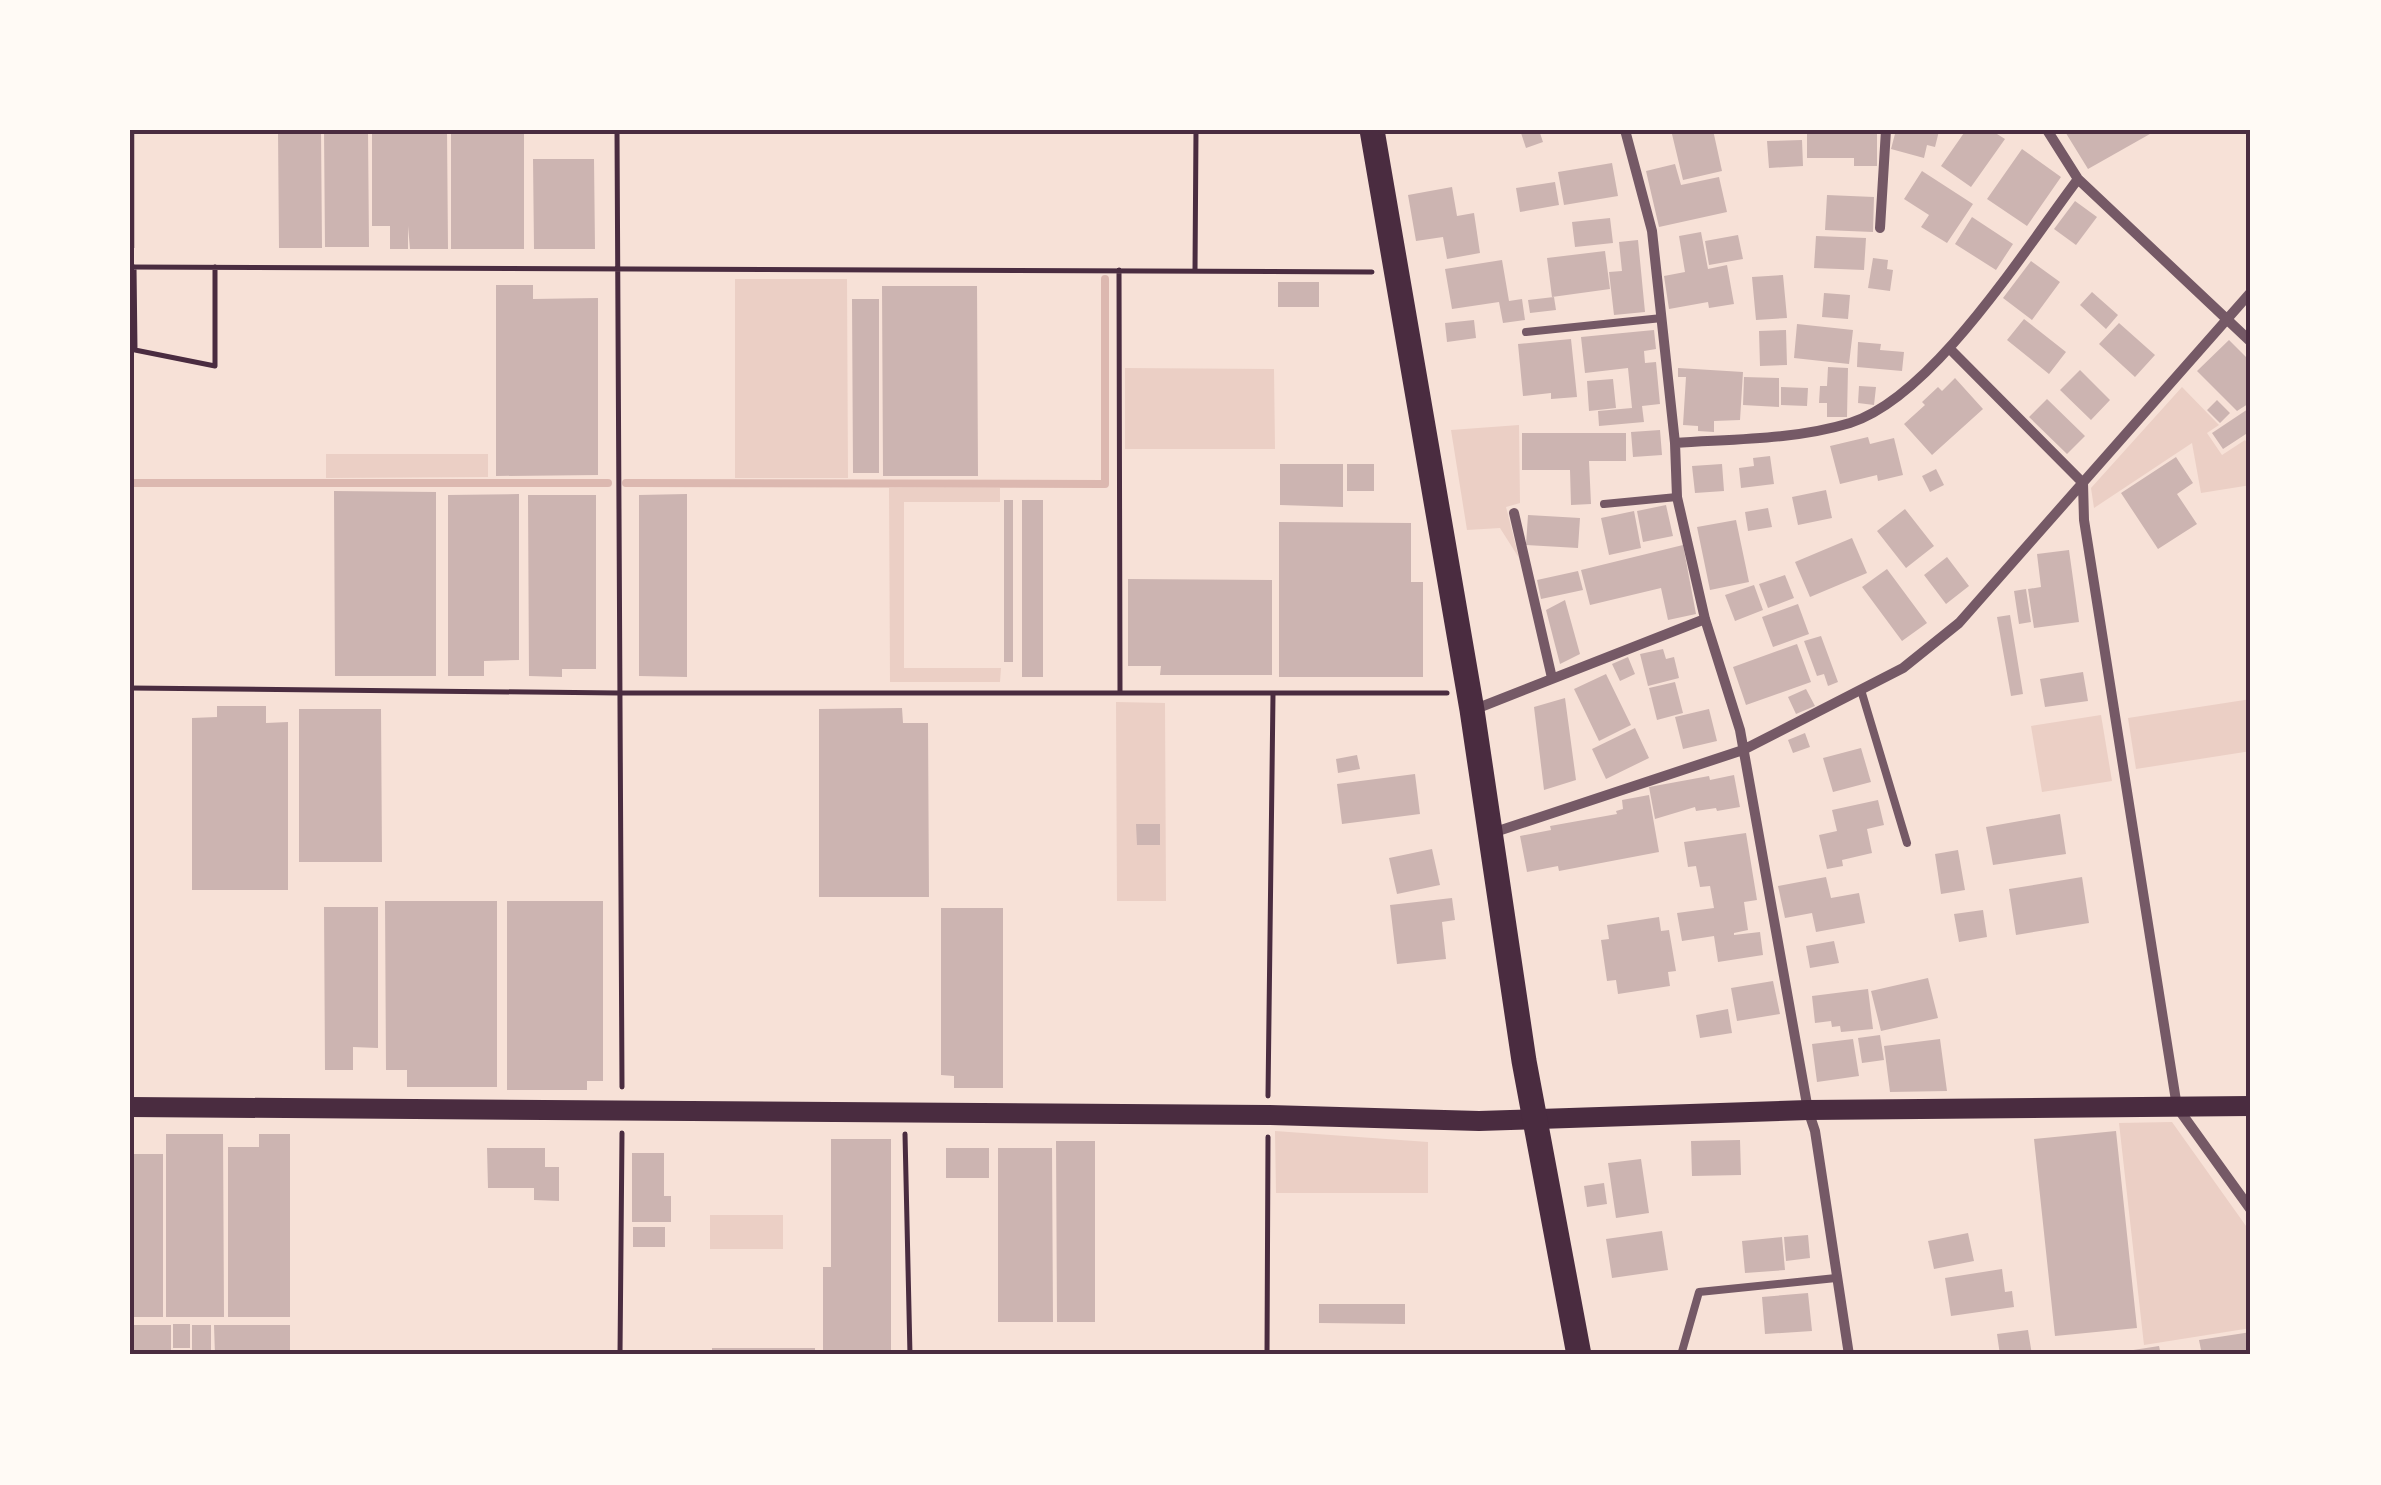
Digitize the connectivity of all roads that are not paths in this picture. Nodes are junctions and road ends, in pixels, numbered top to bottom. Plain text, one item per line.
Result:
1 (1372, 130) edge
2 (1625, 130) edge
3 (1886, 130) edge
4 (2047, 130) edge
5 (2078, 179) junction
6 (1880, 228) dead end
7 (2251, 292) edge
8 (1662, 318) junction
9 (2228, 319) junction
10 (1526, 332) dead end
11 (2251, 342) edge
12 (1950, 349) junction
13 (1675, 443) junction
14 (2083, 483) junction
15 (1678, 496) junction
16 (1604, 504) dead end
17 (1514, 512) dead end
18 (1705, 619) junction
19 (1552, 678) junction
20 (1861, 690) junction
21 (1470, 702) junction
22 (1743, 750) junction
23 (1488, 834) junction
24 (1906, 842) dead end
25 (2251, 1106) edge
26 (130, 1107) edge
27 (2178, 1107) junction
28 (1808, 1110) junction
29 (1535, 1121) junction
30 (2251, 1210) edge
31 (1836, 1278) junction
32 (1578, 1355) edge
33 (1682, 1355) edge
34 (1849, 1355) edge

1 - 21 highway
2 - 8 street
3 - 6 street
4 - 5 street
5 - 9 street
5 - 12 street
7 - 9 street
8 - 10 lane
8 - 13 street
9 - 11 street
9 - 14 street
12 - 13 street
12 - 14 street
13 - 15 street
14 - 20 street
14 - 27 street
15 - 16 lane
15 - 18 street
17 - 19 street
18 - 19 street
18 - 22 street
19 - 21 street
20 - 22 street
20 - 24 lane
21 - 23 highway
22 - 23 street
22 - 28 street
23 - 29 highway
25 - 27 main road
26 - 29 main road
27 - 28 main road
27 - 30 street
28 - 29 main road
28 - 31 street
29 - 32 highway
31 - 33 lane
31 - 34 street

